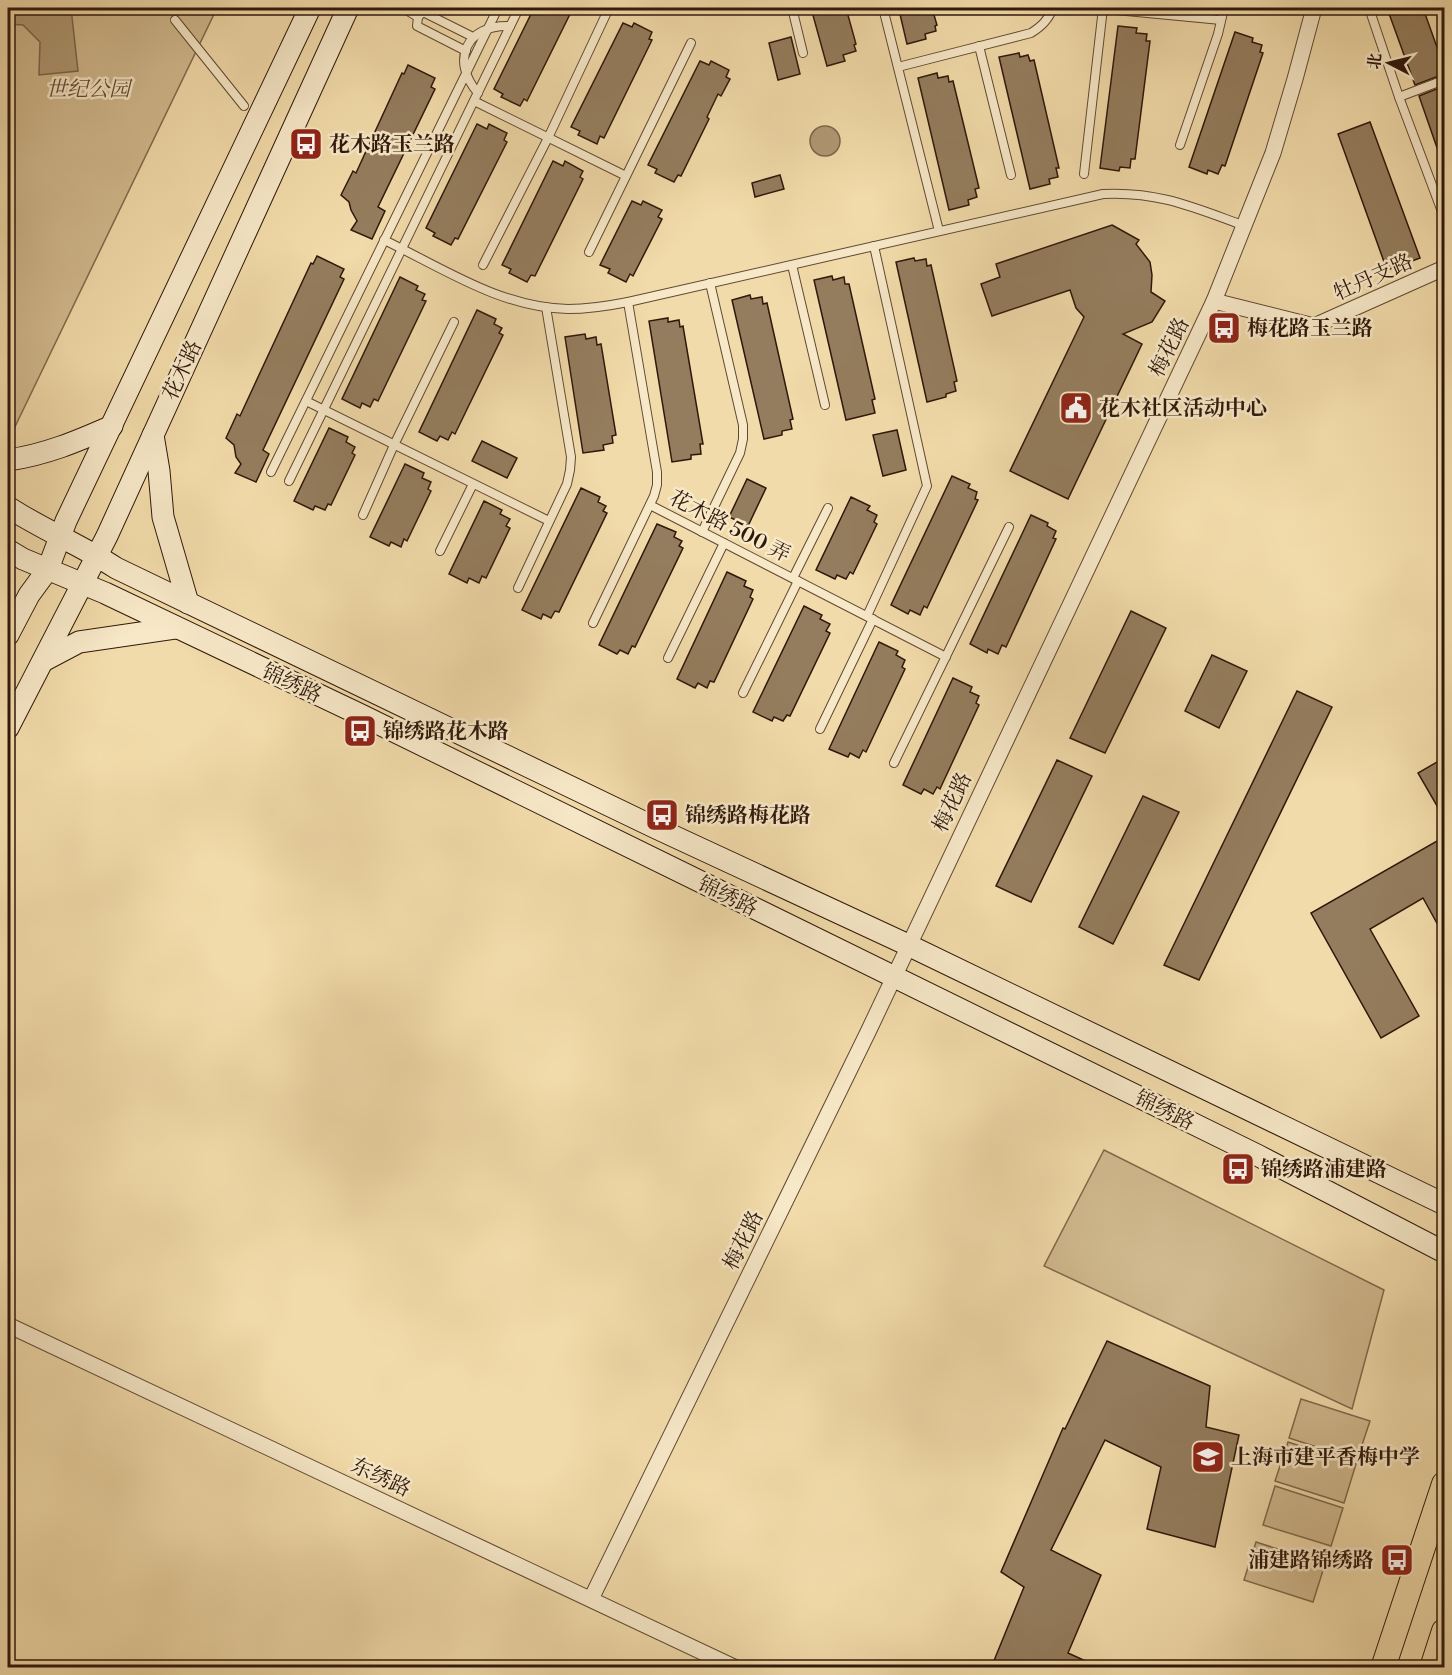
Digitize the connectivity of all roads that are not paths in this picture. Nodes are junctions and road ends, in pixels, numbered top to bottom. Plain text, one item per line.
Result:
1 (310, 8) edge
2 (348, 8) edge
3 (403, 8) edge
4 (498, 8) edge
5 (519, 8) edge
6 (609, 8) edge
7 (792, 8) edge
8 (883, 8) edge
9 (1053, 8) edge
10 (1099, 8) edge
11 (1224, 8) edge
12 (1314, 8) edge
13 (1369, 8) edge
14 (1140, 10) edge
15 (418, 17) junction
16 (175, 20) dead end
17 (1221, 20) junction
18 (510, 26) junction
19 (488, 27) junction
20 (473, 38) junction
21 (691, 43) dead end
22 (979, 46) junction
23 (466, 51) junction
24 (803, 53) dead end
25 (898, 67) junction
26 (466, 73) junction
27 (1444, 80) edge
28 (478, 93) junction
29 (1399, 97) junction
30 (474, 101) junction
31 (244, 106) dead end
32 (548, 138) junction
33 (1180, 146) dead end
34 (1083, 174) dead end
35 (1011, 175) dead end
36 (626, 176) junction
37 (1444, 218) edge
38 (1245, 226) junction
39 (939, 231) junction
40 (384, 240) junction
41 (874, 246) junction
42 (402, 249) junction
43 (589, 252) dead end
44 (483, 265) dead end
45 (792, 265) junction
46 (1444, 268) edge
47 (710, 283) junction
48 (1214, 301) junction
49 (628, 302) junction
50 (546, 307) junction
51 (454, 322) dead end
52 (306, 401) junction
53 (825, 405) dead end
54 (323, 410) junction
55 (112, 426) junction
56 (153, 435) junction
57 (394, 445) junction
58 (8, 460) edge
59 (271, 472) dead end
60 (289, 481) dead end
61 (473, 484) junction
62 (650, 505) junction
63 (8, 507) edge
64 (828, 508) dead end
65 (363, 515) dead end
66 (549, 521) junction
67 (1009, 527) dead end
68 (702, 532) junction
69 (60, 537) junction
70 (724, 543) junction
71 (8, 550) edge
72 (440, 551) dead end
73 (96, 555) junction
74 (48, 569) junction
75 (796, 580) junction
76 (82, 585) junction
77 (518, 588) dead end
78 (188, 603) junction
79 (870, 618) junction
80 (593, 623) dead end
81 (175, 628) junction
82 (8, 635) edge
83 (946, 657) junction
84 (668, 658) dead end
85 (43, 661) junction
86 (743, 693) dead end
87 (8, 728) edge
88 (820, 729) dead end
89 (894, 763) dead end
90 (908, 945) junction
91 (893, 978) junction
92 (1444, 1204) edge
93 (1444, 1252) edge
94 (8, 1325) edge
95 (1444, 1484) edge
96 (591, 1599) junction
97 (1444, 1631) edge
98 (736, 1668) edge
99 (1383, 1668) edge
100 (1432, 1668) edge

1 - 55 main road, 花木路
2 - 56 main road, 花木路
3 - 15 lane
4 - 19 lane
5 - 18 lane
6 - 32 lane
7 - 24 lane
8 - 25 lane
9 - 22 lane
10 - 14 lane
10 - 34 lane
11 - 17 lane
12 - 38 street, 梅花路
13 - 29 lane
14 - 17 lane
15 - 20 lane
15 - 23 lane
16 - 31 lane
17 - 33 lane
18 - 19 lane
18 - 28 lane
19 - 20 lane
19 - 26 lane
20 - 23 lane
21 - 36 lane
22 - 25 lane
22 - 35 lane
23 - 26 lane
25 - 39 lane
26 - 28 lane
26 - 40 lane
27 - 29 lane
28 - 30 lane
29 - 37 lane
30 - 32 lane
30 - 42 lane
32 - 36 lane
32 - 44 lane
36 - 43 lane
38 - 39 lane
38 - 48 street, 梅花路
39 - 41 lane
40 - 42 lane
40 - 52 lane
41 - 45 lane
41 - 79 lane
42 - 50 lane
42 - 54 lane
45 - 47 lane
45 - 53 lane
46 - 48 street, 牡丹支路
47 - 49 lane
47 - 68 lane
48 - 90 street, 梅花路
49 - 50 lane
49 - 62 lane, 花木路 500 弄
50 - 66 lane
51 - 57 lane
52 - 54 lane
52 - 59 lane
54 - 57 lane
54 - 60 lane
55 - 58 main road
55 - 69 main road, 花木路
56 - 73 main road, 花木路
56 - 78 main road
57 - 61 lane
57 - 65 lane
61 - 66 lane
61 - 72 lane
62 - 68 lane, 花木路 500 弄
62 - 80 lane
63 - 69 main road, 锦绣路
64 - 75 lane
66 - 77 lane
67 - 83 lane
68 - 70 lane, 花木路 500 弄
69 - 73 main road, 锦绣路
69 - 74 main road, 花木路
70 - 75 lane, 花木路 500 弄
70 - 84 lane
71 - 74 main road, 锦绣路
73 - 76 main road, 花木路
73 - 78 main road, 锦绣路
74 - 76 main road, 锦绣路
74 - 82 main road, 花木路
75 - 79 lane, 花木路 500 弄
75 - 86 lane
76 - 81 main road, 锦绣路
76 - 85 main road, 花木路
78 - 90 main road, 锦绣路
79 - 83 lane, 花木路 500 弄
79 - 88 lane
81 - 85 main road
81 - 91 main road, 锦绣路
83 - 89 lane
85 - 87 main road, 花木路
90 - 91 street, 梅花路
90 - 92 main road, 锦绣路
91 - 93 main road, 锦绣路
91 - 96 street, 梅花路
94 - 96 street, 东绣路
95 - 99 main road
96 - 98 street, 东绣路
97 - 100 main road

